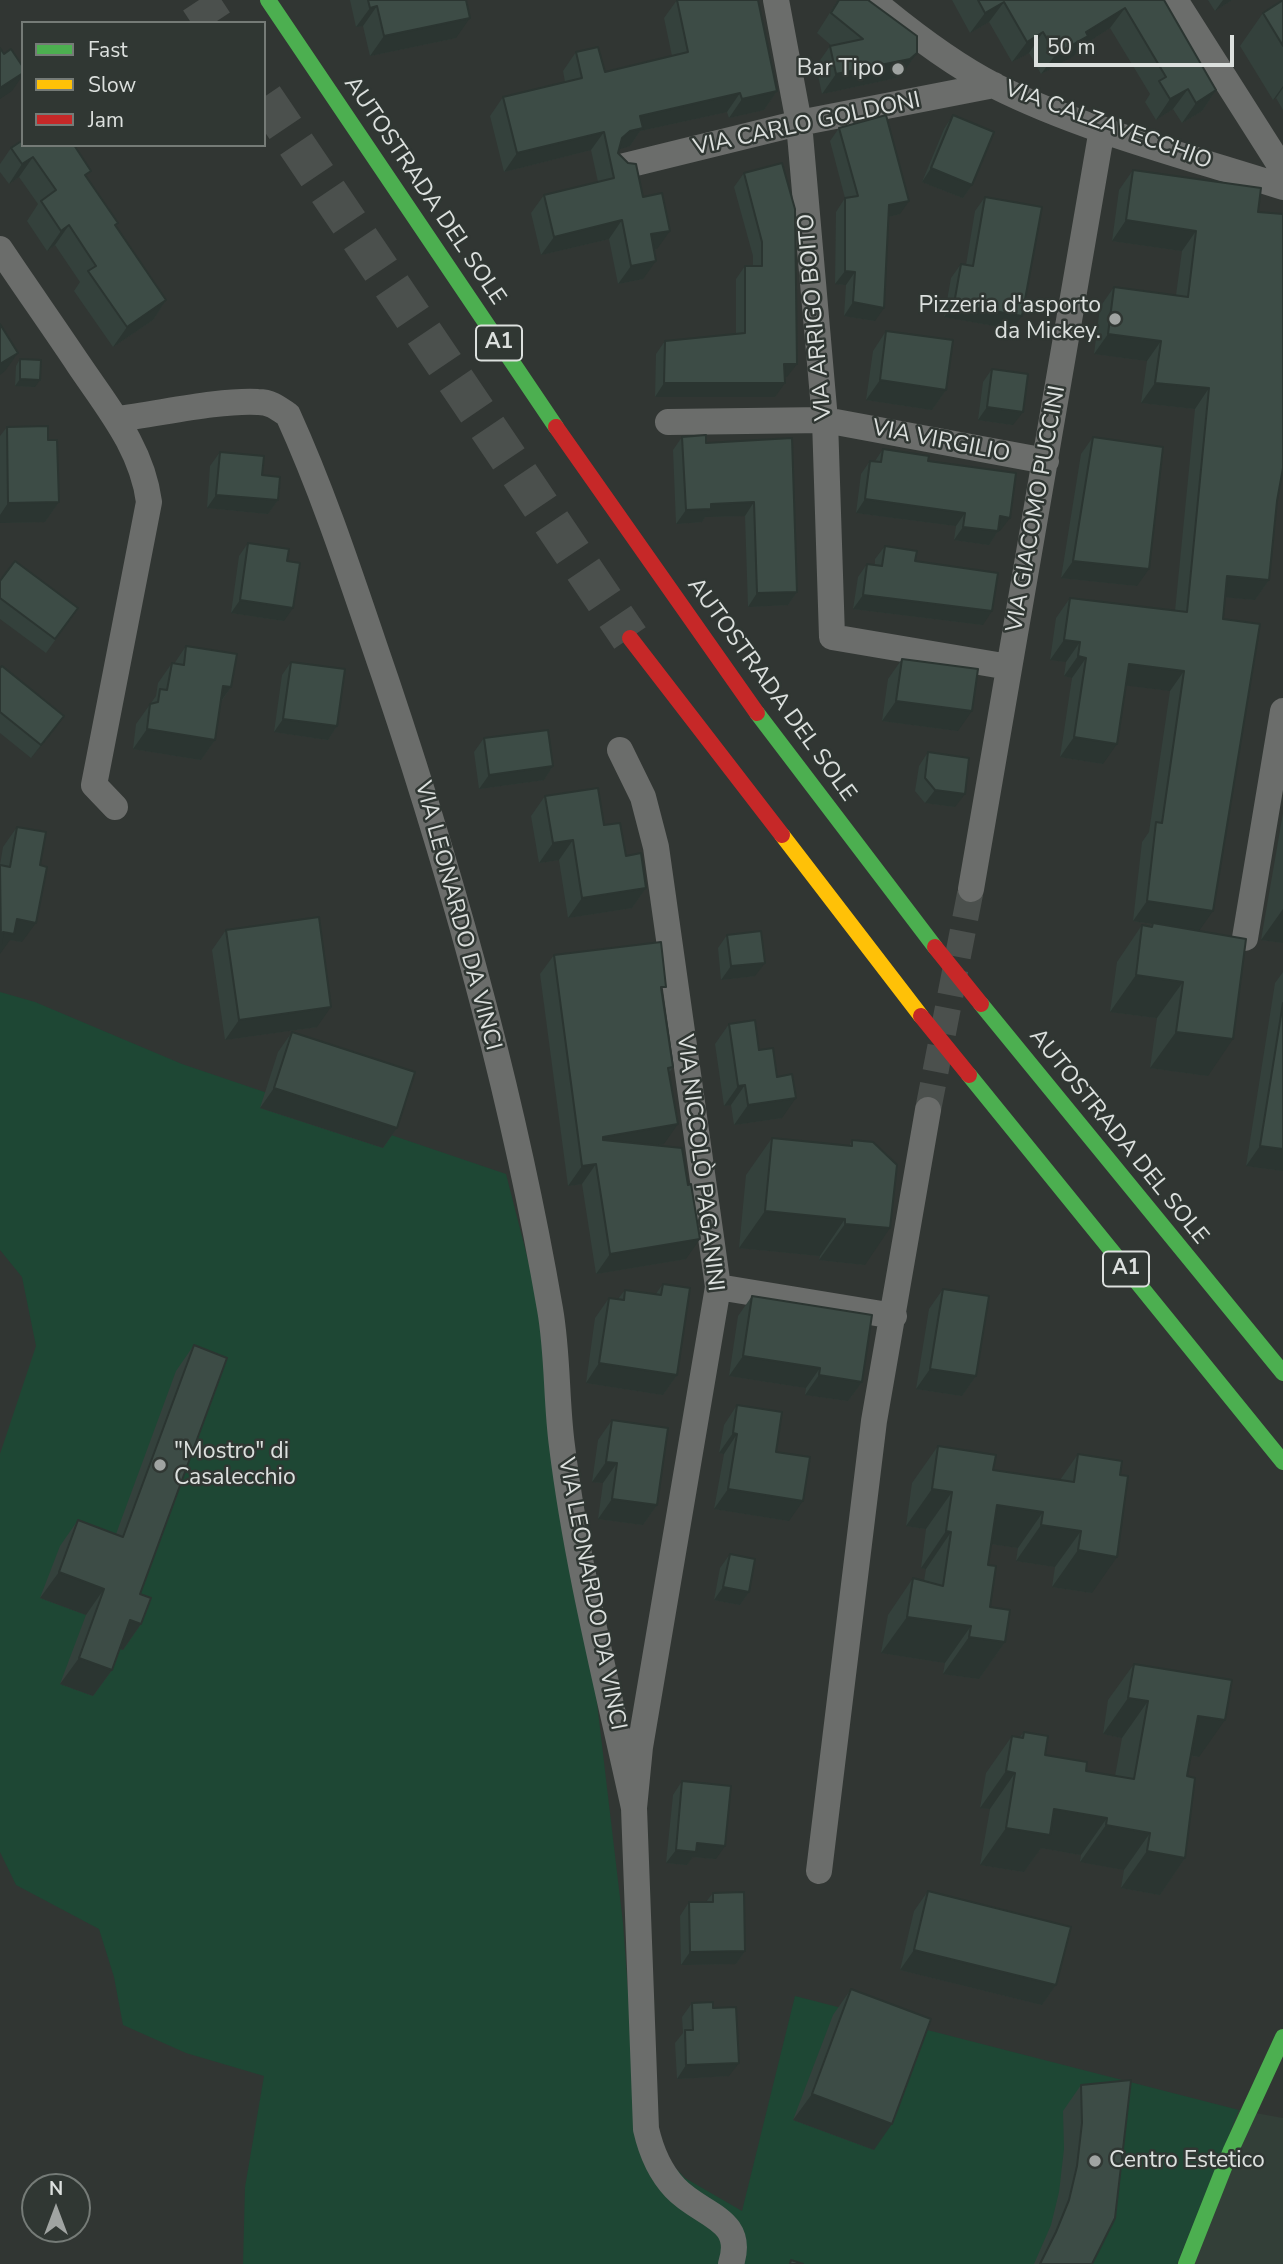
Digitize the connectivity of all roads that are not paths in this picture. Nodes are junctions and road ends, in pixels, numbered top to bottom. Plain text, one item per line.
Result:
1 (268, 0) edge
2 (776, 0) edge
3 (872, 0) edge
4 (1175, 0) edge
5 (994, 85) junction
6 (799, 123) junction
7 (1102, 129) junction
8 (620, 167) edge
9 (1283, 170) edge
10 (1283, 187) edge
11 (0, 249) edge
12 (116, 419) junction
13 (825, 420) junction
14 (668, 422) dead end
15 (1045, 461) junction
16 (630, 638) tunnel mouth
17 (1009, 667) junction
18 (1283, 712) edge
19 (620, 750) dead end
20 (115, 807) dead end
21 (971, 889) tunnel mouth
22 (1245, 938) edge
23 (928, 1110) tunnel mouth
24 (718, 1287) junction
25 (894, 1316) junction
26 (1283, 1373) edge
27 (1283, 1462) edge
28 (640, 1747) joint
29 (634, 1808) junction
30 (819, 1871) dead end
31 (1283, 2037) edge
32 (731, 2264) edge
33 (1186, 2264) edge

1 - 26 main road, AUTOSTRADA DEL SOLE / A1, bridge
2 - 6 street, VIA ARRIGO BOITO
3 - 5 street, VIA CALZAVECCHIO
4 - 9 street
5 - 6 street, VIA CARLO GOLDONI
5 - 7 street, VIA CALZAVECCHIO
6 - 8 street, VIA CARLO GOLDONI
6 - 13 street, VIA ARRIGO BOITO
7 - 10 street, VIA CALZAVECCHIO
7 - 15 street, VIA GIACOMO PUCCINI
11 - 12 street
12 - 20 street
12 - 29 street, VIA LEONARDO DA VINCI
13 - 14 street, VIA VIRGILIO
13 - 15 street, VIA VIRGILIO
13 - 17 street, VIA ARRIGO BOITO
15 - 17 street, VIA GIACOMO PUCCINI
16 - 27 main road, A1, bridge
17 - 21 street, VIA GIACOMO PUCCINI
18 - 22 street
19 - 24 street, VIA NICCOLÒ PAGANINI
23 - 25 street
24 - 25 street
24 - 28 street, VIA NICCOLÒ PAGANINI
25 - 30 street
28 - 29 street, VIA LEONARDO DA VINCI
29 - 32 street, VIA LEONARDO DA VINCI
31 - 33 main road

